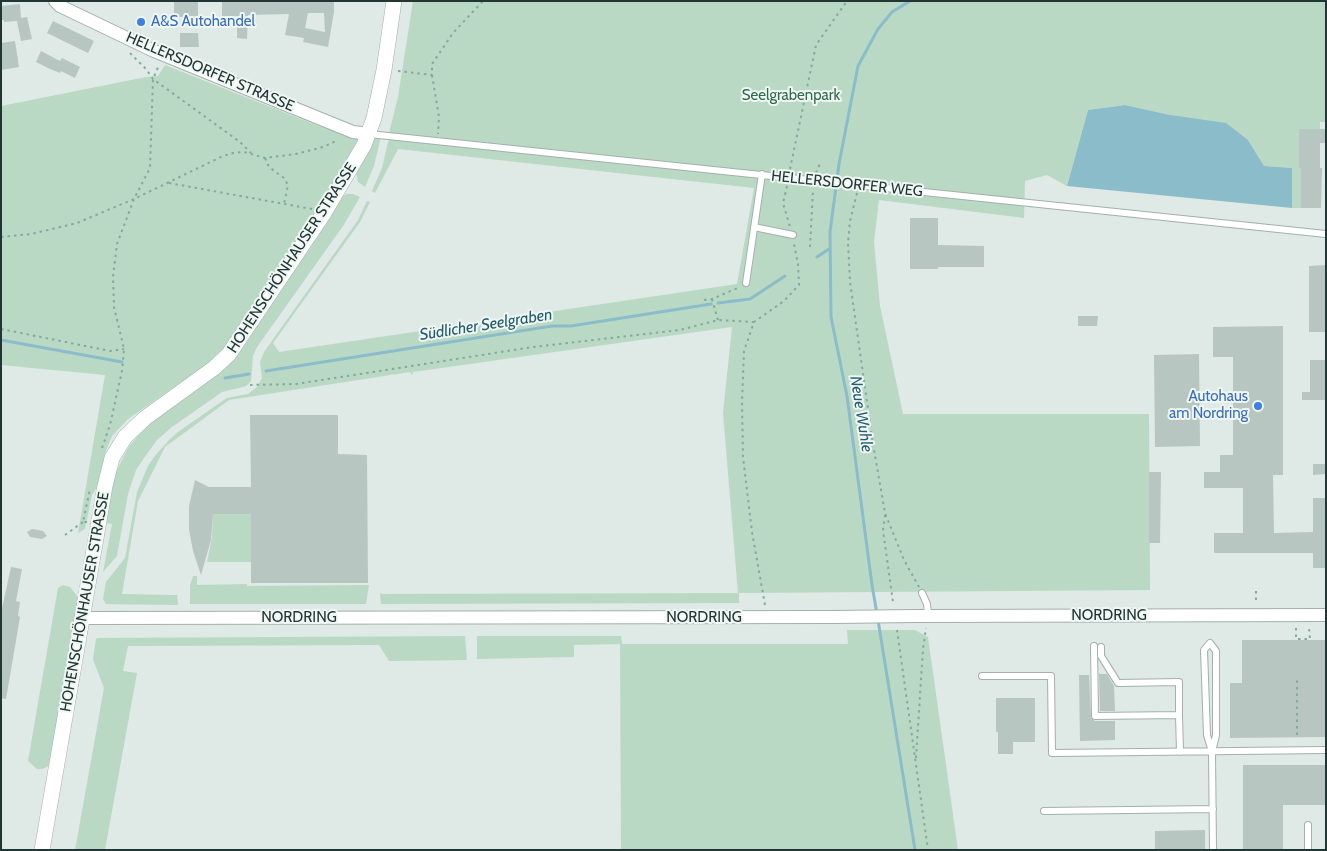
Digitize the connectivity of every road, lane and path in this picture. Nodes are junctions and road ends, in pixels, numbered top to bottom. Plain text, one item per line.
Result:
1 (55, 1) edge
2 (394, 1) edge
3 (483, 1) edge
4 (847, 1) edge
5 (126, 50) dead end
6 (164, 55) junction
7 (398, 71) dead end
8 (432, 75) junction
9 (153, 80) junction
10 (353, 132) junction
11 (369, 134) junction
12 (436, 140) junction
13 (253, 155) junction
14 (265, 158) junction
15 (821, 161) dead end
16 (762, 174) junction
17 (789, 178) junction
18 (813, 182) junction
19 (169, 183) junction
20 (858, 186) junction
21 (134, 199) junction
22 (284, 204) junction
23 (324, 213) junction
24 (754, 227) junction
25 (1326, 234) edge
26 (793, 235) junction
27 (1, 237) edge
28 (810, 247) dead end
29 (746, 284) joint
30 (712, 299) junction
31 (704, 300) dead end
32 (718, 320) junction
33 (754, 322) junction
34 (1, 329) edge
35 (124, 349) junction
36 (250, 385) dead end
37 (102, 449) dead end
38 (92, 481) dead end
39 (885, 513) junction
40 (84, 516) dead end
41 (83, 522) dead end
42 (65, 535) dead end
43 (1256, 591) dead end
44 (922, 593) joint
45 (893, 602) dead end
46 (1256, 604) dead end
47 (765, 605) dead end
48 (1326, 615) edge
49 (922, 616) junction
50 (82, 618) junction
51 (1296, 628) dead end
52 (1310, 628) dead end
53 (897, 630) dead end
54 (982, 676) dead end
55 (1297, 679) dead end
56 (1179, 715) junction
57 (1297, 735) dead end
58 (1326, 750) edge
59 (1180, 752) junction
60 (1212, 752) junction
61 (916, 762) junction
62 (1213, 809) junction
63 (1044, 811) dead end
64 (1308, 825) dead end
65 (42, 850) edge
66 (928, 850) edge
67 (1213, 850) edge
68 (1308, 850) edge

1 - 6 street, HELLERSDORFER STRASSE
2 - 11 street, HOHENSCHÖNHAUSER STRASSE
3 - 8 path
4 - 17 path
5 - 9 path
6 - 9 path
6 - 10 street, HELLERSDORFER STRASSE
7 - 8 path
8 - 12 path
9 - 13 path
9 - 21 path
10 - 11 street, HELLERSDORFER STRASSE
10 - 14 path
11 - 12 lane, HELLERSDORFER WEG
11 - 23 street, HOHENSCHÖNHAUSER STRASSE
12 - 16 lane, HELLERSDORFER WEG
13 - 14 path
13 - 19 path
14 - 22 path
15 - 18 path
16 - 17 lane, HELLERSDORFER WEG
16 - 24 lane
17 - 18 lane, HELLERSDORFER WEG
17 - 26 path
18 - 20 lane, HELLERSDORFER WEG
18 - 28 path
19 - 21 path
19 - 22 path
20 - 25 lane, HELLERSDORFER WEG
20 - 39 path
21 - 27 path
21 - 35 path
22 - 23 path
23 - 50 street, HOHENSCHÖNHAUSER STRASSE
24 - 26 lane
24 - 29 lane
26 - 33 path
29 - 30 path
30 - 31 path
30 - 32 path
32 - 33 path
32 - 36 path
33 - 47 path
34 - 35 path
35 - 37 path
38 - 40 path
39 - 44 path
39 - 45 path
41 - 42 path
43 - 46 path
44 - 49 lane
48 - 49 street, NORDRING
49 - 50 street, NORDRING, bridge
49 - 61 path
50 - 65 street, HOHENSCHÖNHAUSER STRASSE
51 - 52 path
53 - 61 path
54 - 59 lane
55 - 57 path
56 - 56 lane
56 - 59 lane
58 - 60 lane
59 - 60 lane
60 - 60 lane
60 - 62 lane
61 - 66 path
62 - 63 lane
62 - 67 lane
64 - 68 lane

